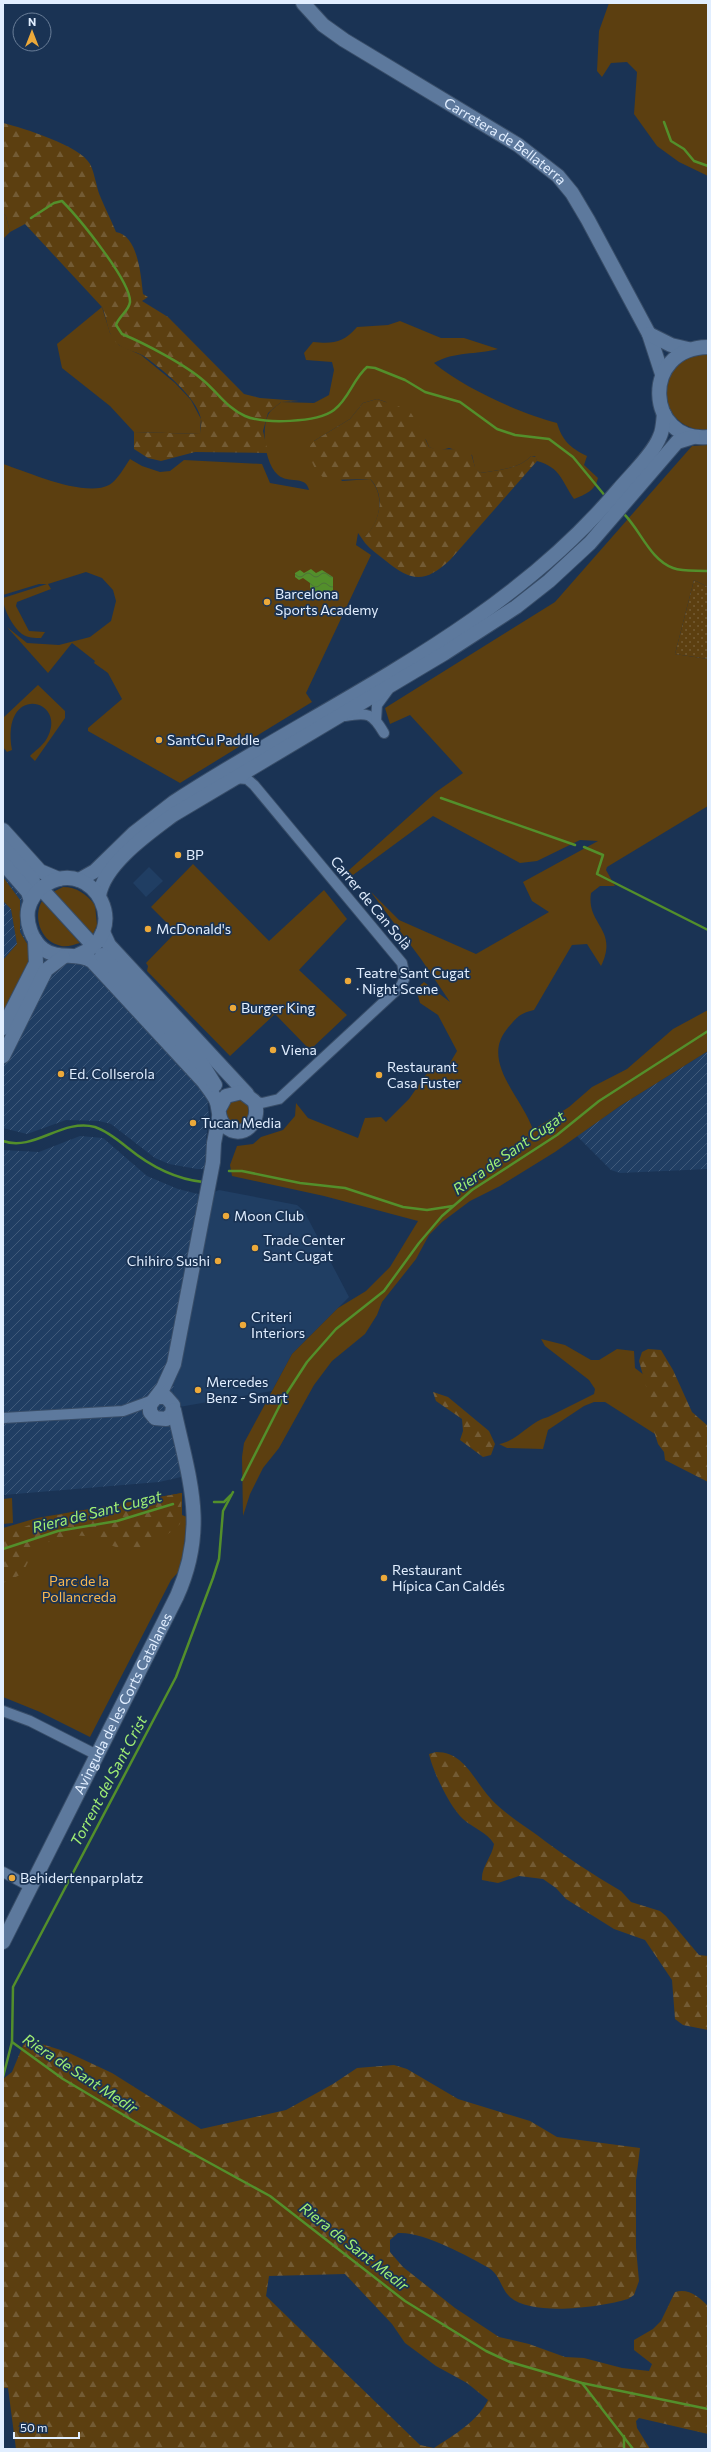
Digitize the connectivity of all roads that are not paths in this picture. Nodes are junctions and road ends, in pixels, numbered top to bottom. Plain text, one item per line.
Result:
1 (303, 3) edge
2 (649, 334) junction
3 (708, 347) edge
4 (688, 349) junction
5 (662, 374) junction
6 (664, 414) junction
7 (693, 437) junction
8 (708, 438) edge
9 (512, 602) junction
10 (391, 685) junction
11 (337, 718) junction
12 (376, 720) junction
13 (384, 733) dead end
14 (235, 778) junction
15 (3, 830) edge
16 (3, 847) edge
17 (3, 863) edge
18 (59, 879) junction
19 (33, 880) dead end
20 (79, 880) junction
21 (46, 894) dead end
22 (100, 896) junction
23 (32, 901) junction
24 (103, 932) junction
25 (35, 940) junction
26 (88, 940) dead end
27 (78, 955) junction
28 (102, 955) dead end
29 (63, 957) junction
30 (3, 1028) edge
31 (3, 1056) edge
32 (202, 1064) junction
33 (247, 1096) junction
34 (220, 1109) junction
35 (237, 1131) junction
36 (214, 1158) junction
37 (174, 1364) junction
38 (155, 1399) junction
39 (174, 1407) junction
40 (123, 1411) junction
41 (3, 1418) edge
42 (156, 1418) junction
43 (182, 1453) junction
44 (3, 1710) edge
45 (97, 1755) junction
46 (3, 1872) edge
47 (31, 1887) junction
48 (3, 1942) edge

1 - 2 main road, Carretera de Bellaterra
2 - 4 main road
2 - 5 main road, Carretera de Bellaterra
3 - 4 main road
4 - 5 main road
5 - 6 main road
6 - 7 main road
6 - 9 main road
7 - 8 main road
7 - 9 main road
9 - 10 main road
9 - 20 main road
10 - 11 main road
10 - 12 street
11 - 12 street
11 - 14 main road
12 - 13 street
14 - 22 main road
14 - 33 street, Carrer de Can Solà
15 - 18 main road
16 - 19 main road
17 - 23 main road
18 - 20 main road
18 - 23 main road
20 - 22 main road
21 - 26 main road
22 - 24 main road
23 - 25 main road
24 - 27 main road
24 - 33 main road
25 - 29 main road
25 - 30 main road
27 - 29 main road
27 - 34 main road
28 - 32 main road
29 - 31 main road
32 - 33 main road
32 - 34 main road
33 - 34 main road
33 - 35 main road
34 - 35 main road
34 - 36 main road, Avinguda de les Corts Catalanes
35 - 36 main road, Avinguda de les Corts Catalanes
36 - 37 main road, Avinguda de les Corts Catalanes
37 - 38 main road, Avinguda de les Corts Catalanes
37 - 39 main road, Avinguda de les Corts Catalanes
38 - 39 main road
38 - 40 street
38 - 42 main road
39 - 42 main road
39 - 43 main road, Avinguda de les Corts Catalanes
40 - 41 street
40 - 42 street
42 - 43 main road, Avinguda de les Corts Catalanes
43 - 45 main road, Avinguda de les Corts Catalanes
44 - 45 street
45 - 47 main road, Avinguda de les Corts Catalanes
46 - 47 street
47 - 48 main road, Avinguda de les Corts Catalanes

